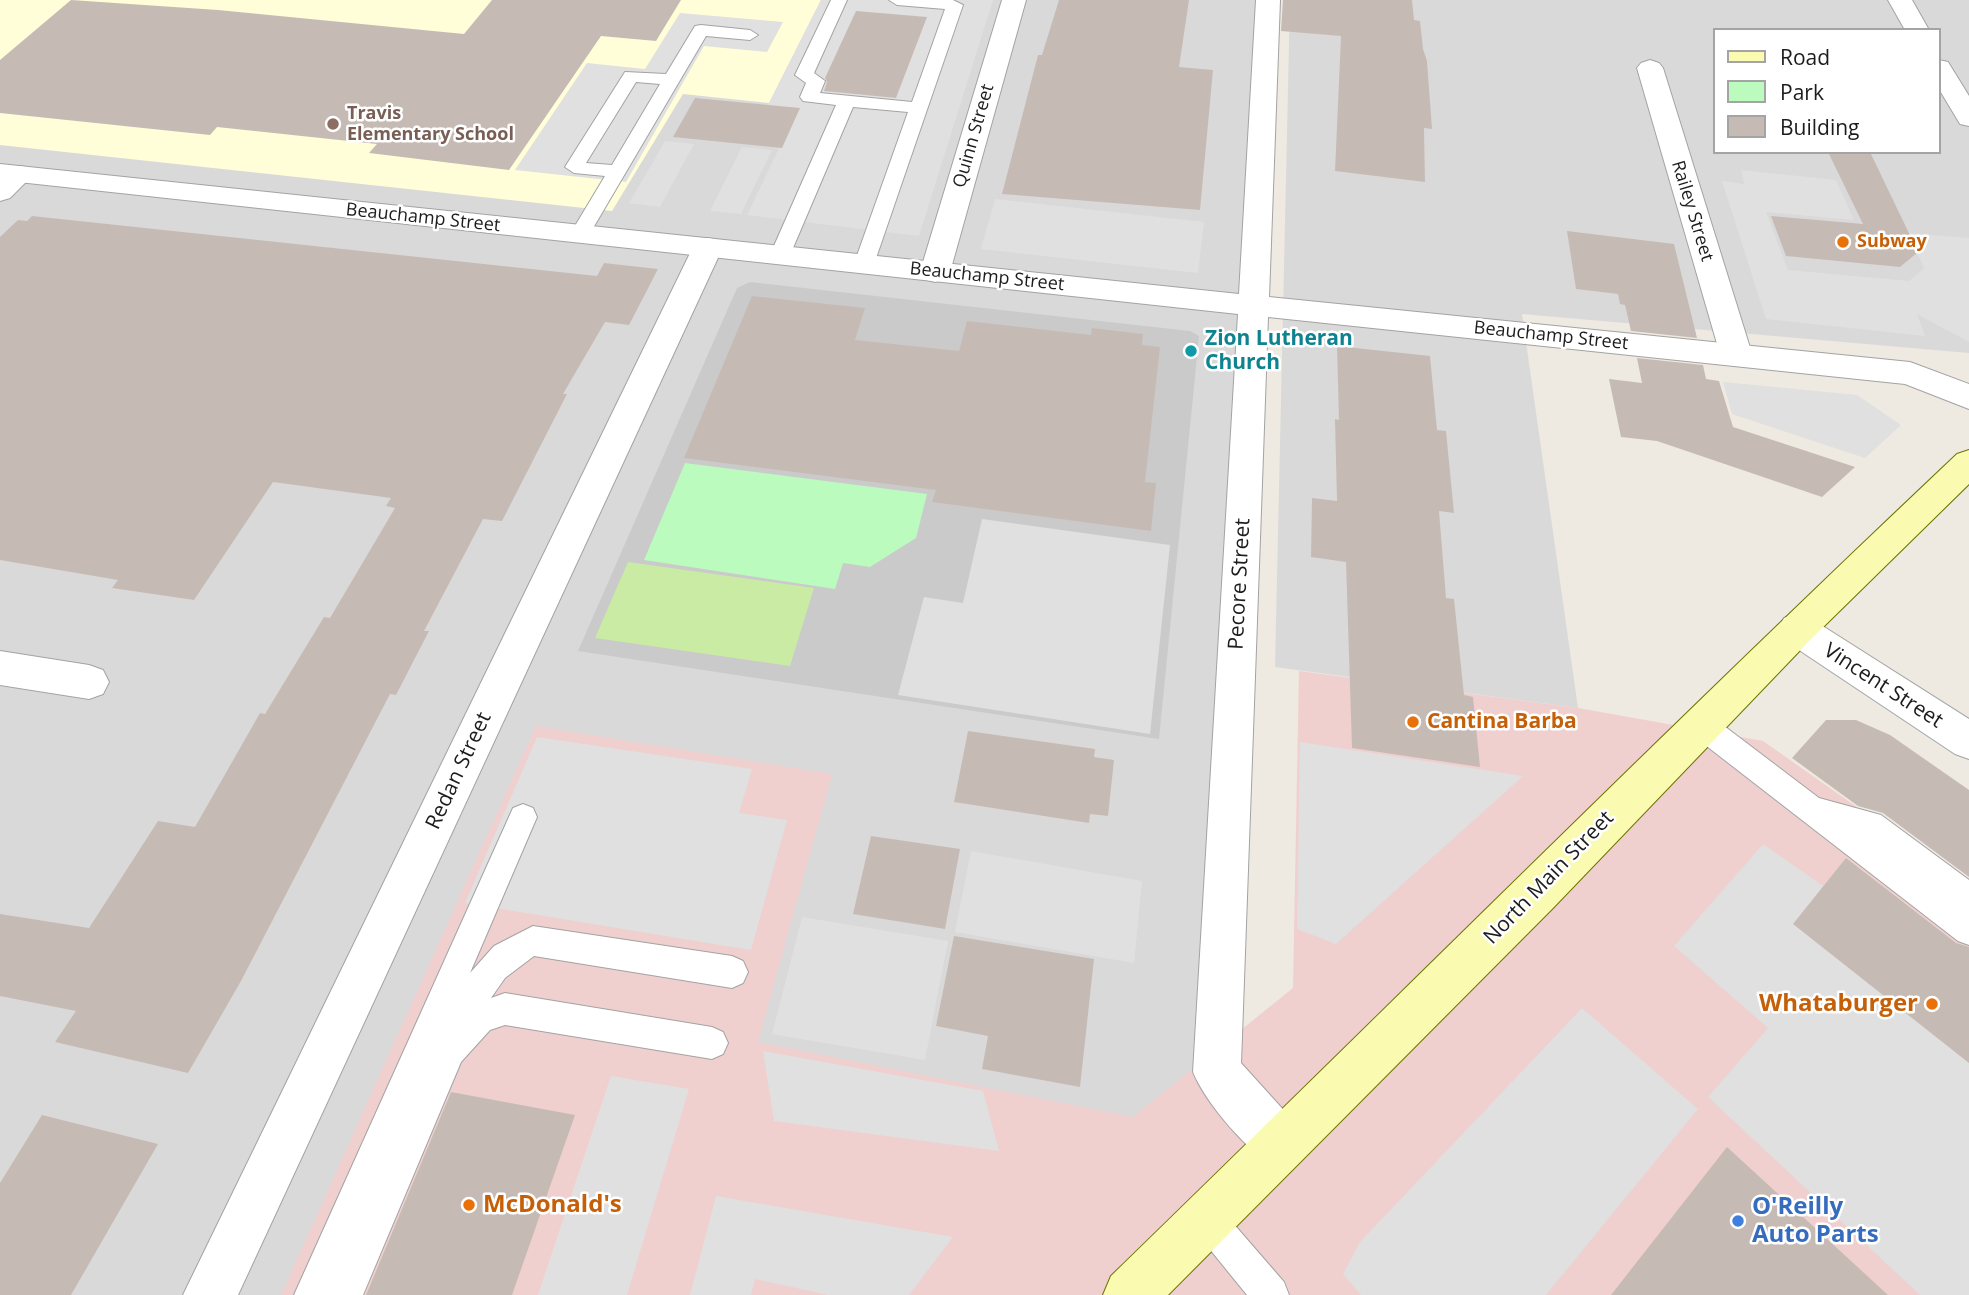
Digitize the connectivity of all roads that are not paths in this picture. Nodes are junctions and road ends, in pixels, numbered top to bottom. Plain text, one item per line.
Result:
1 (839, 0) edge
2 (897, 0) edge
3 (1014, 0) edge
4 (1268, 0) edge
5 (1900, 0) edge
6 (1916, 28) edge
7 (750, 35) dead end
8 (1650, 68) dead end
9 (1941, 70) edge
10 (670, 80) junction
11 (847, 101) junction
12 (919, 108) junction
13 (1969, 118) edge
14 (615, 171) junction
15 (7, 179) edge
16 (579, 236) junction
17 (708, 247) junction
18 (780, 255) junction
19 (864, 264) junction
20 (934, 272) junction
21 (1254, 306) junction
22 (1735, 354) junction
23 (1969, 397) edge
24 (1969, 463) edge
25 (1797, 629) junction
26 (0, 668) edge
27 (89, 682) dead end
28 (1701, 725) junction
29 (1969, 741) edge
30 (1805, 805) junction
31 (523, 817) dead end
32 (1969, 898) edge
33 (1969, 930) edge
34 (732, 972) dead end
35 (712, 1043) dead end
36 (449, 1050) junction
37 (1280, 1144) junction
38 (1207, 1219) junction
39 (210, 1295) edge
40 (312, 1295) edge
41 (345, 1295) edge
42 (1130, 1295) edge
43 (1271, 1295) edge

1 - 11 lane
2 - 12 lane
3 - 20 street, Quinn Street
4 - 21 street, Pecore Street
5 - 6 street
7 - 10 lane
8 - 22 street, Railey Street
9 - 13 street
10 - 14 lane
10 - 14 lane
11 - 12 lane
11 - 18 lane
12 - 19 lane
14 - 16 lane
15 - 16 street, Beauchamp Street
16 - 17 street, Beauchamp Street
17 - 18 street, Beauchamp Street
17 - 39 street, Redan Street
18 - 19 street, Beauchamp Street
19 - 20 street, Beauchamp Street
20 - 21 street, Beauchamp Street
21 - 22 street, Beauchamp Street
21 - 37 street, Pecore Street
22 - 23 street, Beauchamp Street
24 - 25 main road, North Main Street
25 - 28 main road, North Main Street
25 - 29 street, Vincent Street
26 - 27 street
28 - 30 lane
28 - 37 main road, North Main Street
30 - 32 lane
30 - 33 lane
31 - 40 lane
34 - 36 lane
35 - 36 lane
36 - 41 lane
37 - 38 main road, North Main Street
38 - 42 main road, North Main Street
38 - 43 lane

